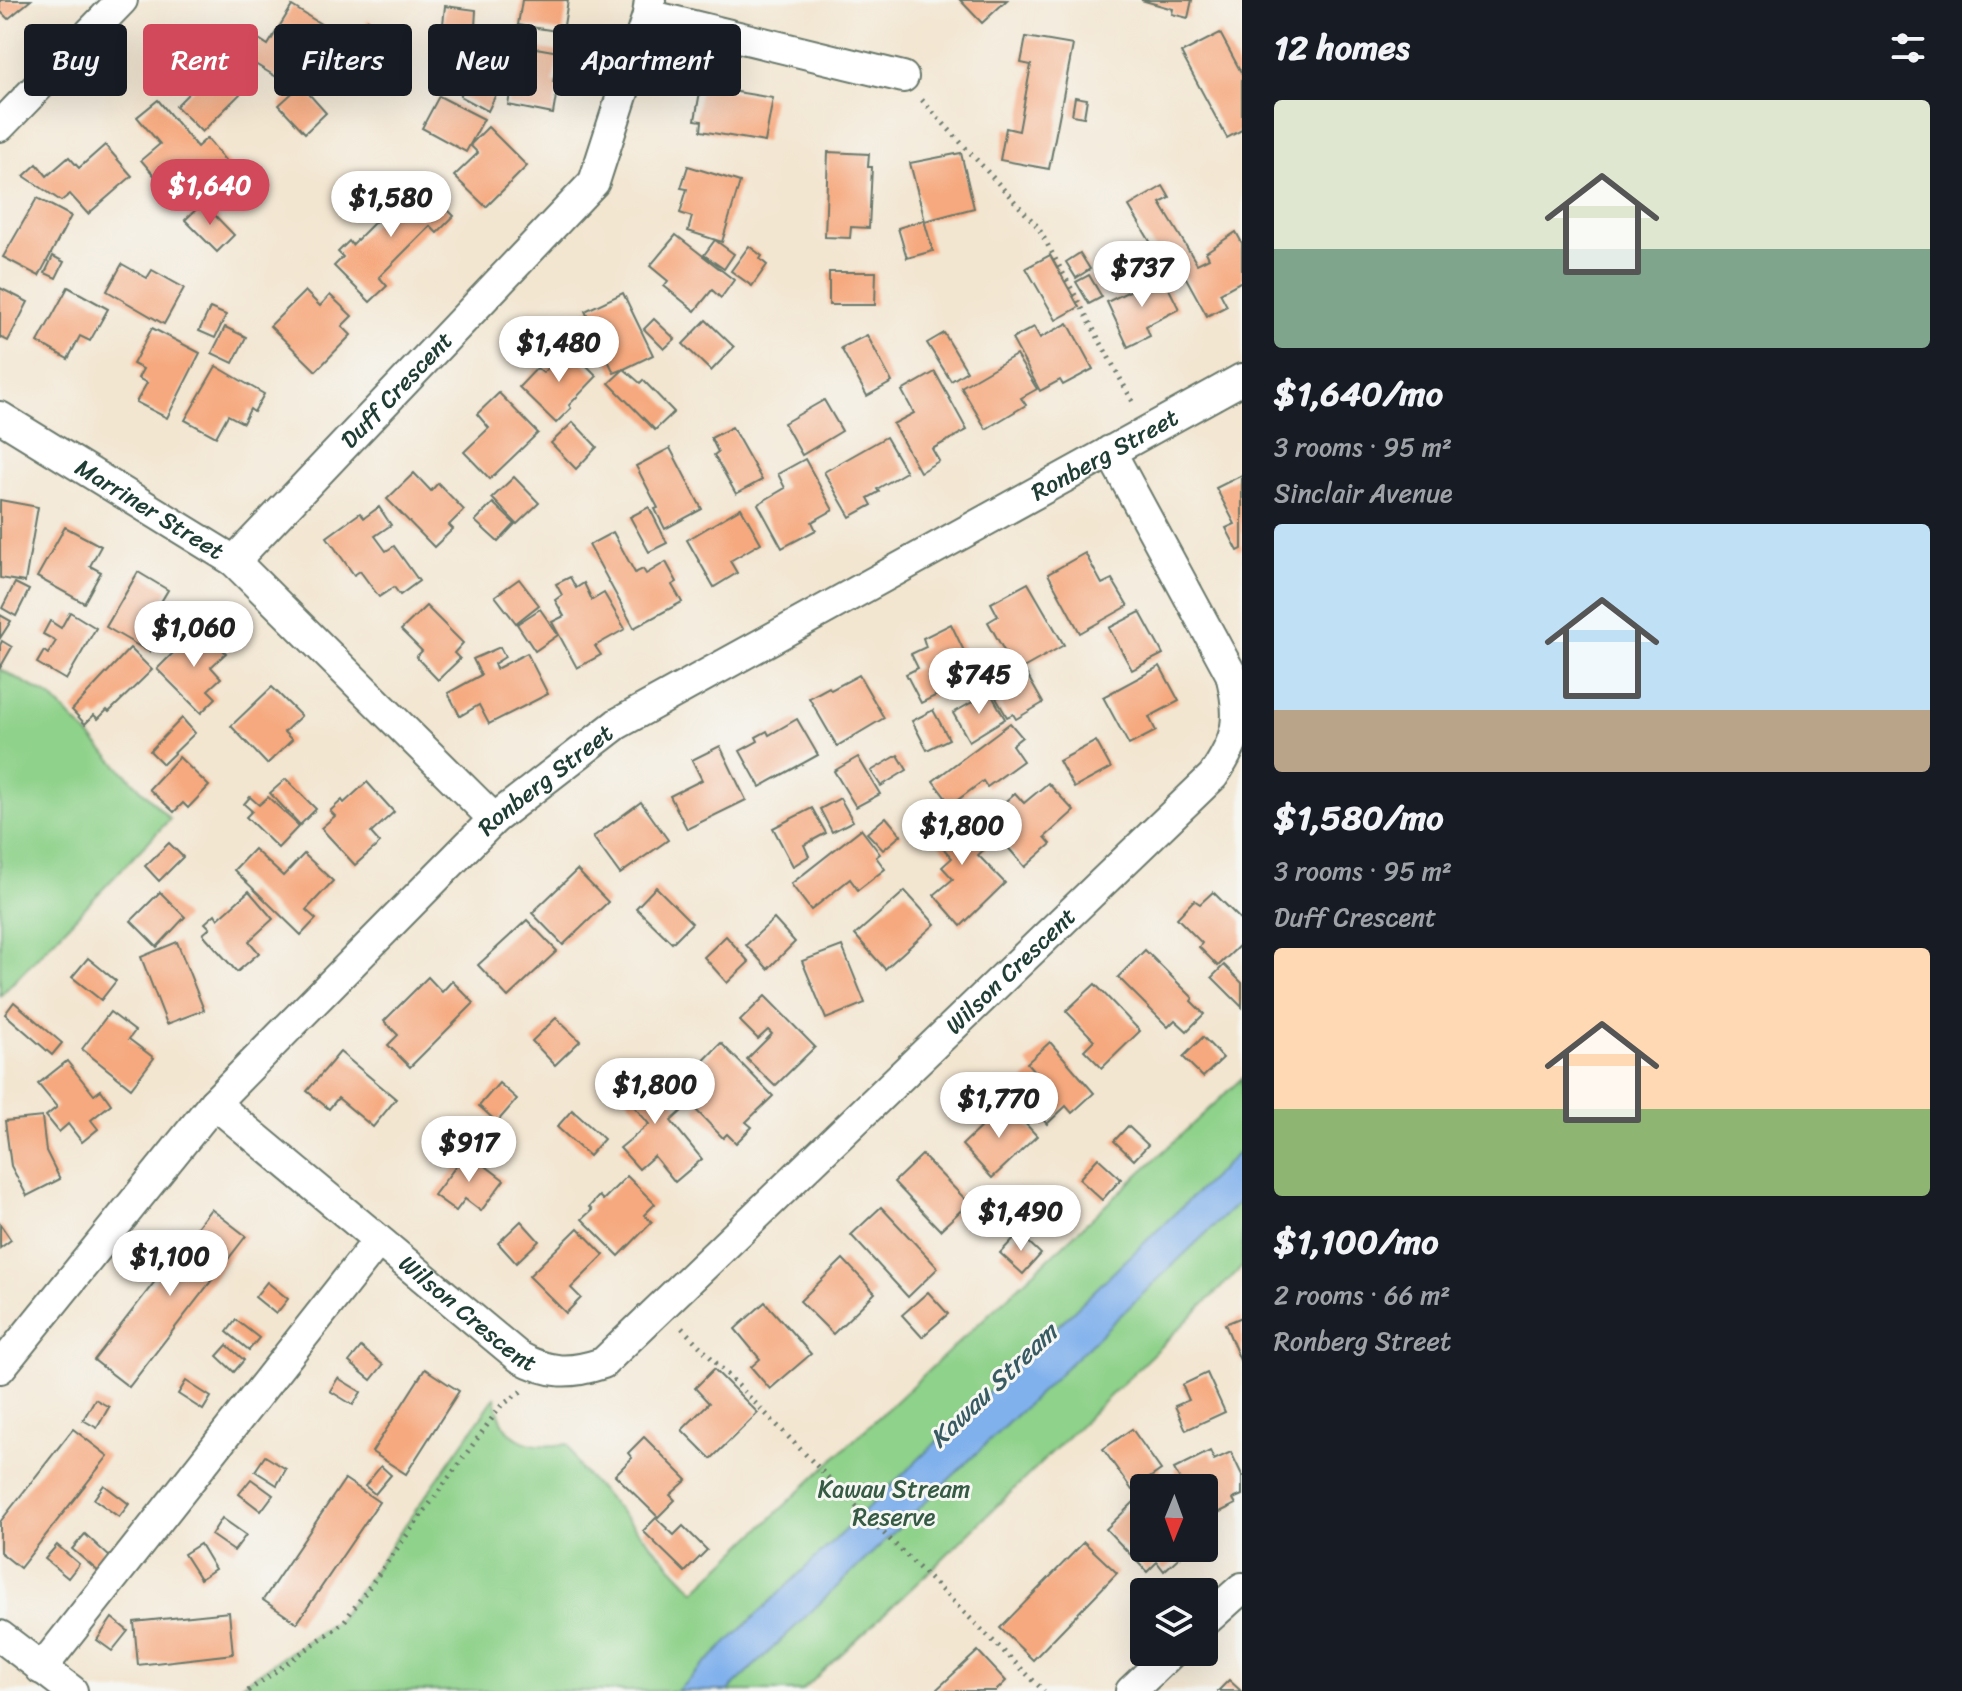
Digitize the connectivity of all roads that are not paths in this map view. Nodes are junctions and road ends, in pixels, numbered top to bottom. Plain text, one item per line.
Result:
1 (122, 0) edge
2 (649, 7) edge
3 (903, 77) road end
4 (0, 126) edge
5 (1242, 379) edge
6 (0, 417) edge
7 (1110, 451) junction
8 (234, 561) junction
9 (494, 819) junction
10 (214, 1103) junction
11 (378, 1241) junction
12 (0, 1368) edge
13 (1242, 1588) edge
14 (1218, 1609) edge
15 (0, 1636) edge
16 (1157, 1666) edge
17 (41, 1669) junction
18 (72, 1691) edge
19 (1131, 1691) edge

1 - 4 street
2 - 3 street
2 - 8 street, Duff Crescent
5 - 7 street, Ronberg Street
6 - 8 street, Marriner Street
7 - 9 street, Ronberg Street
7 - 11 street, Wilson Crescent
8 - 9 street, Marriner Street
9 - 10 street, Ronberg Street
10 - 11 street, Wilson Crescent
10 - 12 street, Ronberg Street
11 - 17 street, Wilson Crescent
13 - 14 street
15 - 17 street
16 - 19 street
17 - 18 street

